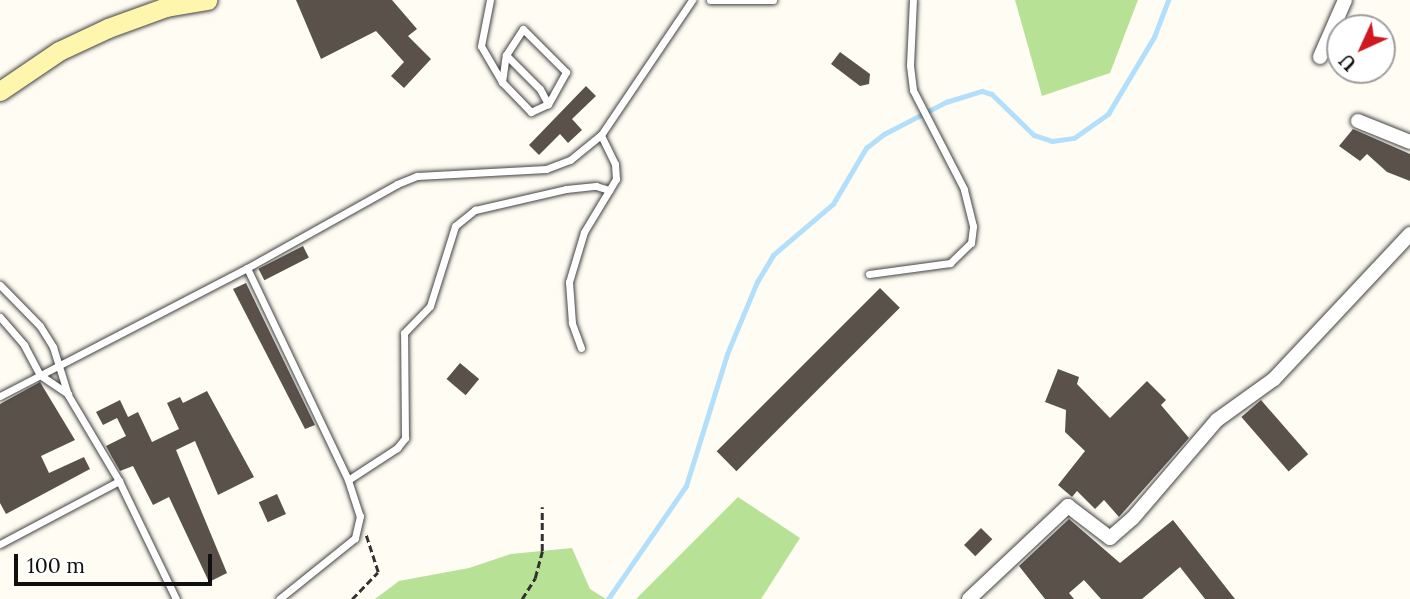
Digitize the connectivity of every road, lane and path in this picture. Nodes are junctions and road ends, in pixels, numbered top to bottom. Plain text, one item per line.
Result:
1 (207, 0) edge
2 (490, 0) edge
3 (692, 0) edge
4 (710, 0) edge
5 (774, 0) edge
6 (913, 0) edge
7 (1345, 0) edge
8 (506, 55) junction
9 (1320, 57) dead end
10 (502, 82) junction
11 (0, 90) edge
12 (548, 104) junction
13 (1358, 121) dead end
14 (601, 135) junction
15 (1410, 142) edge
16 (609, 190) junction
17 (1410, 234) edge
18 (247, 268) junction
19 (869, 274) dead end
20 (0, 285) edge
21 (0, 317) edge
22 (581, 348) dead end
23 (61, 366) junction
24 (40, 375) junction
25 (68, 395) junction
26 (0, 396) edge
27 (348, 480) junction
28 (120, 481) junction
29 (542, 507) dead end
30 (360, 516) junction
31 (0, 544) edge
32 (175, 598) edge
33 (279, 599) edge
34 (352, 599) edge
35 (522, 599) edge
36 (969, 599) edge

1 - 11 main road
2 - 10 lane
3 - 14 lane
4 - 5 lane
6 - 19 lane
7 - 9 street
8 - 10 lane
8 - 12 lane
8 - 12 lane
10 - 12 lane
13 - 15 street
14 - 16 lane
14 - 18 lane
16 - 22 lane
16 - 27 lane
17 - 36 street
18 - 23 lane
18 - 27 lane
20 - 23 lane
21 - 24 lane
23 - 24 lane
23 - 25 lane
24 - 25 lane
24 - 26 lane
25 - 28 lane
27 - 30 lane
28 - 31 lane
28 - 32 lane
29 - 35 path
30 - 33 lane
30 - 34 path

